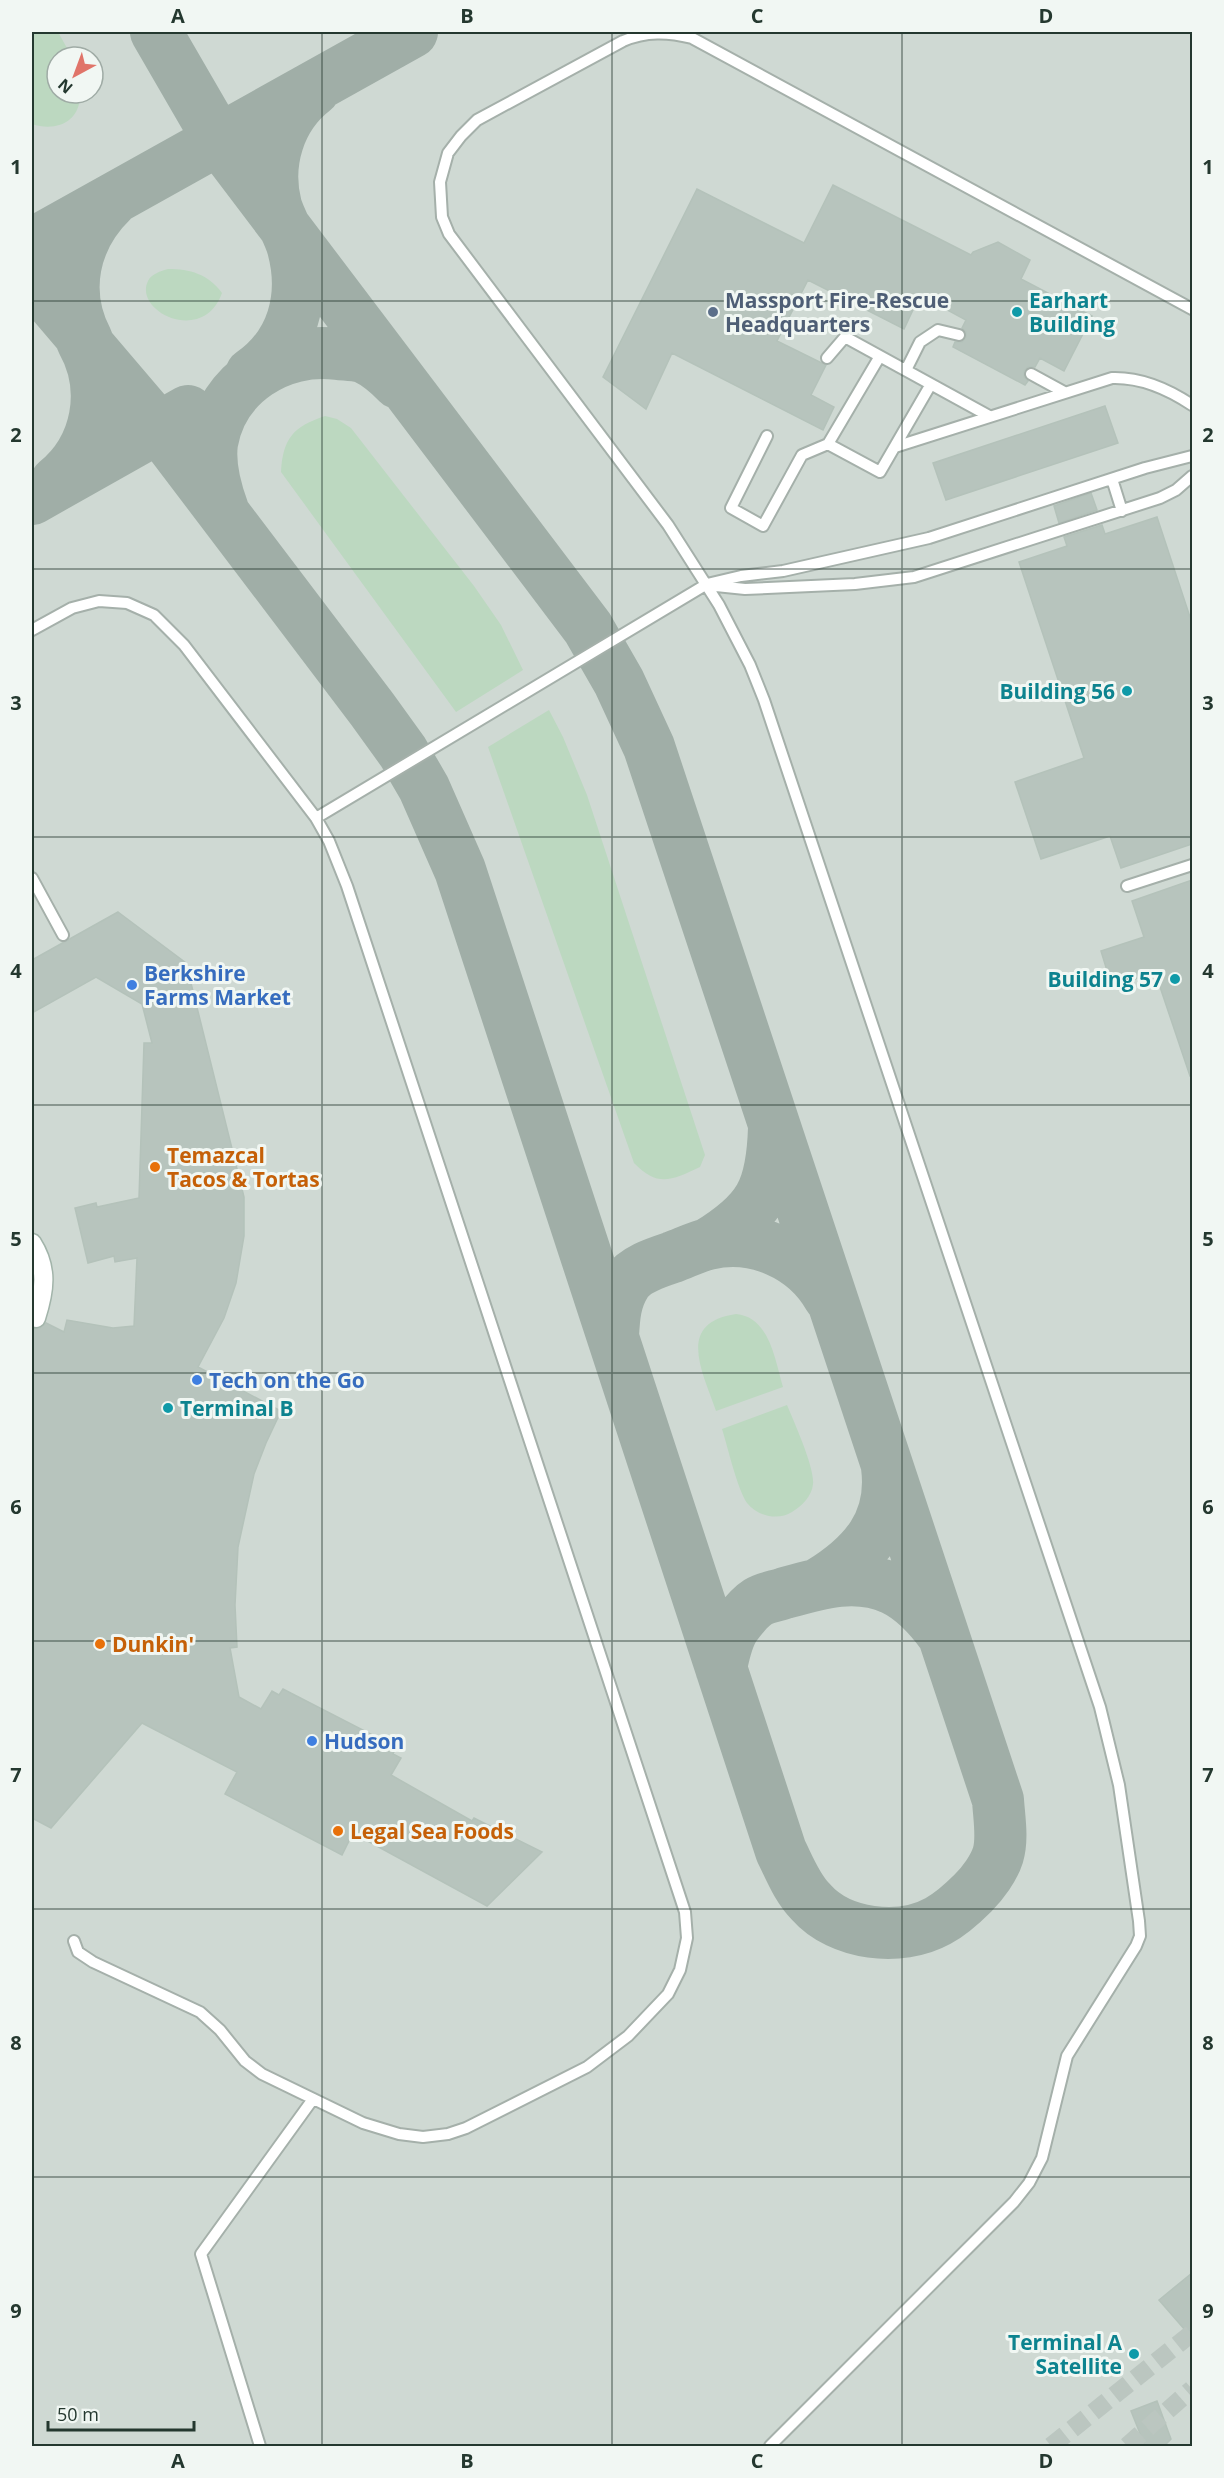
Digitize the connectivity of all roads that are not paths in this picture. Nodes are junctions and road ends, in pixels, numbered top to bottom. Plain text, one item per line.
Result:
1 (1192, 309) edge
2 (959, 335) dead end
3 (880, 356) junction
4 (827, 358) dead end
5 (906, 370) junction
6 (1031, 374) dead end
7 (932, 384) junction
8 (1064, 392) junction
9 (1192, 405) edge
10 (990, 416) junction
11 (767, 436) dead end
12 (828, 444) junction
13 (895, 447) junction
14 (1192, 456) edge
15 (1192, 477) edge
16 (1112, 479) junction
17 (1122, 511) junction
18 (707, 584) junction
19 (32, 630) edge
20 (316, 818) junction
21 (1192, 865) edge
22 (32, 878) edge
23 (1127, 886) dead end
24 (63, 935) dead end
25 (32, 1243) edge
26 (36, 1318) dead end
27 (74, 1941) dead end
28 (313, 2099) junction
29 (260, 2446) edge
30 (770, 2446) edge

1 - 18 lane
2 - 5 lane
3 - 4 lane
3 - 5 lane
3 - 12 lane
5 - 7 lane
6 - 8 lane
7 - 10 lane
7 - 13 lane
8 - 9 lane
8 - 10 lane
10 - 13 lane
11 - 12 lane
12 - 13 lane
14 - 16 lane
15 - 17 lane
16 - 17 lane
16 - 18 lane
17 - 18 lane
18 - 20 lane
18 - 30 lane
19 - 20 lane
20 - 28 lane
21 - 23 lane
22 - 24 lane
25 - 26 main road
27 - 28 lane
28 - 29 lane

